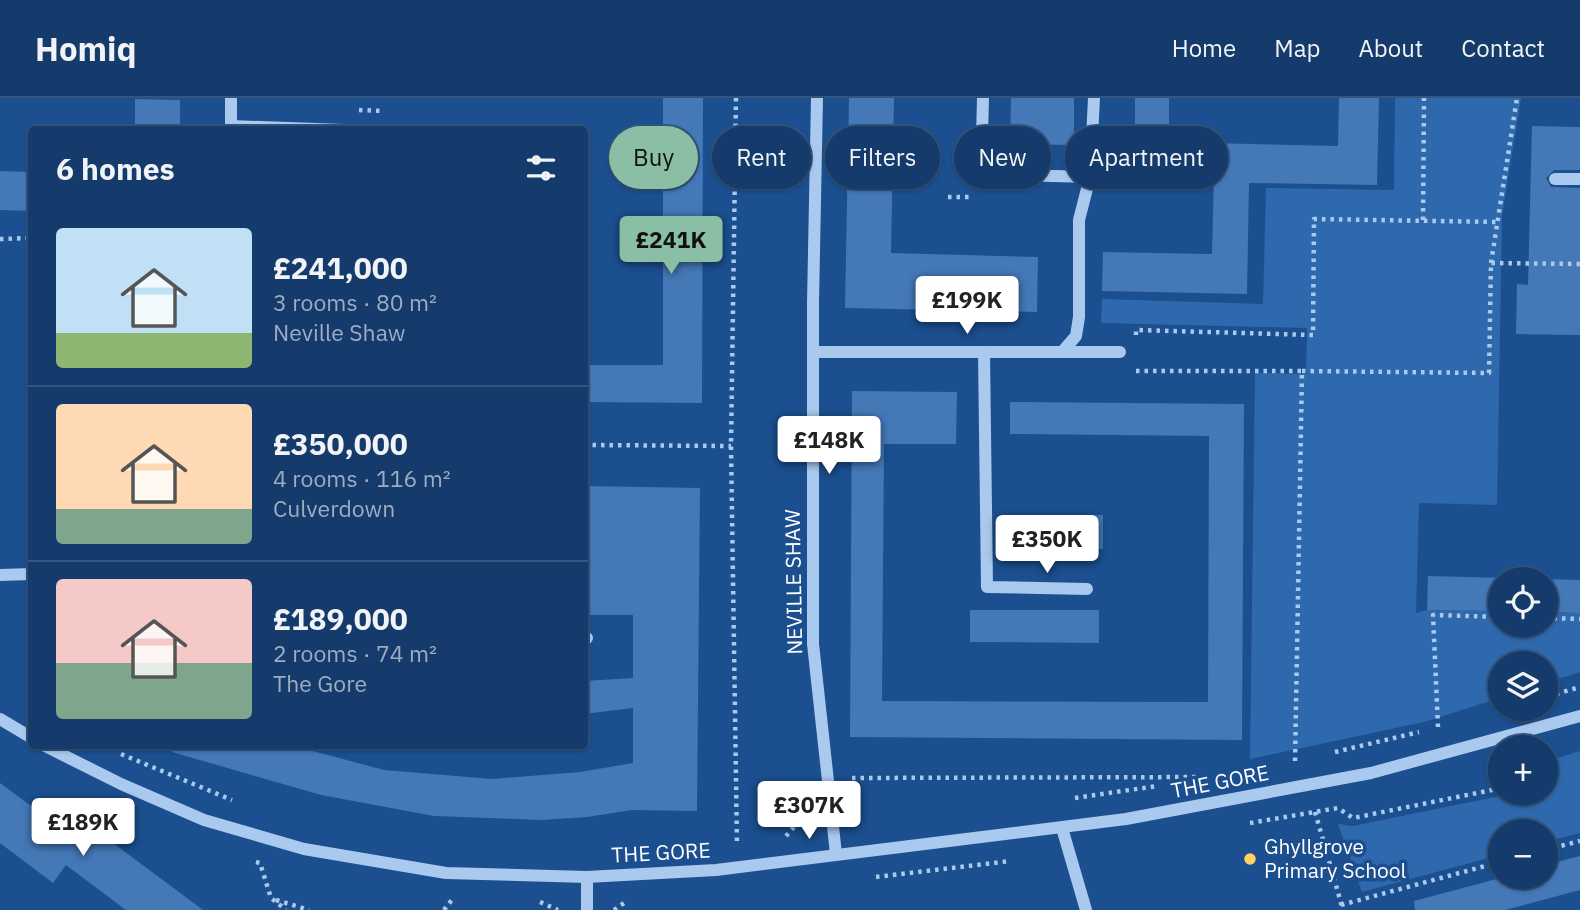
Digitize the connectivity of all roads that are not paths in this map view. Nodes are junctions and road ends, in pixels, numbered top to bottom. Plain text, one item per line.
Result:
1 (231, 98) edge
2 (817, 98) edge
3 (983, 98) edge
4 (1094, 98) edge
5 (231, 126) edge
6 (1093, 126) edge
7 (1065, 176) edge
8 (1555, 179) dead end
9 (1580, 179) edge
10 (1087, 189) edge
11 (814, 352) junction
12 (1062, 352) junction
13 (1120, 352) dead end
14 (984, 353) junction
15 (28, 574) edge
16 (0, 575) edge
17 (1087, 589) dead end
18 (1580, 716) edge
19 (0, 719) edge
20 (28, 735) edge
21 (51, 749) edge
22 (1062, 828) junction
23 (836, 854) junction
24 (587, 877) junction
25 (587, 910) edge
26 (1086, 910) edge

1 - 5 street
2 - 11 street, NEVILLE SHAW
3 - 7 street
4 - 6 street
8 - 9 street
10 - 12 street
11 - 14 street
11 - 23 street, NEVILLE SHAW
12 - 13 street
12 - 14 street
14 - 17 street
15 - 16 street
18 - 22 street, THE GORE
19 - 20 street
21 - 24 street, THE GORE
22 - 23 street, THE GORE
22 - 26 street
23 - 24 street, THE GORE
24 - 25 street

